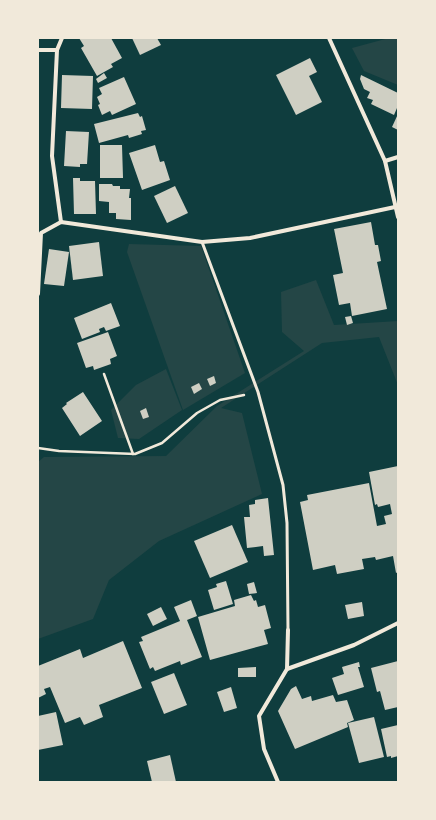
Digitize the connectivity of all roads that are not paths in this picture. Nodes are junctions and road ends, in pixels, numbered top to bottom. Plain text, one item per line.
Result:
1 (62, 38) edge
2 (329, 38) edge
3 (38, 50) edge
4 (57, 50) junction
5 (398, 157) edge
6 (386, 161) junction
7 (395, 207) junction
8 (398, 217) edge
9 (61, 222) junction
10 (40, 233) edge
11 (202, 242) junction
12 (38, 294) edge
13 (398, 622) edge
14 (288, 630) joint
15 (287, 669) junction
16 (278, 782) edge

1 - 4 street
2 - 6 street
3 - 4 street
4 - 9 street
5 - 6 street
6 - 7 street
7 - 8 street
7 - 11 street
9 - 10 street
9 - 11 street
10 - 12 street
11 - 14 lane
13 - 15 street
14 - 15 street
15 - 16 street

